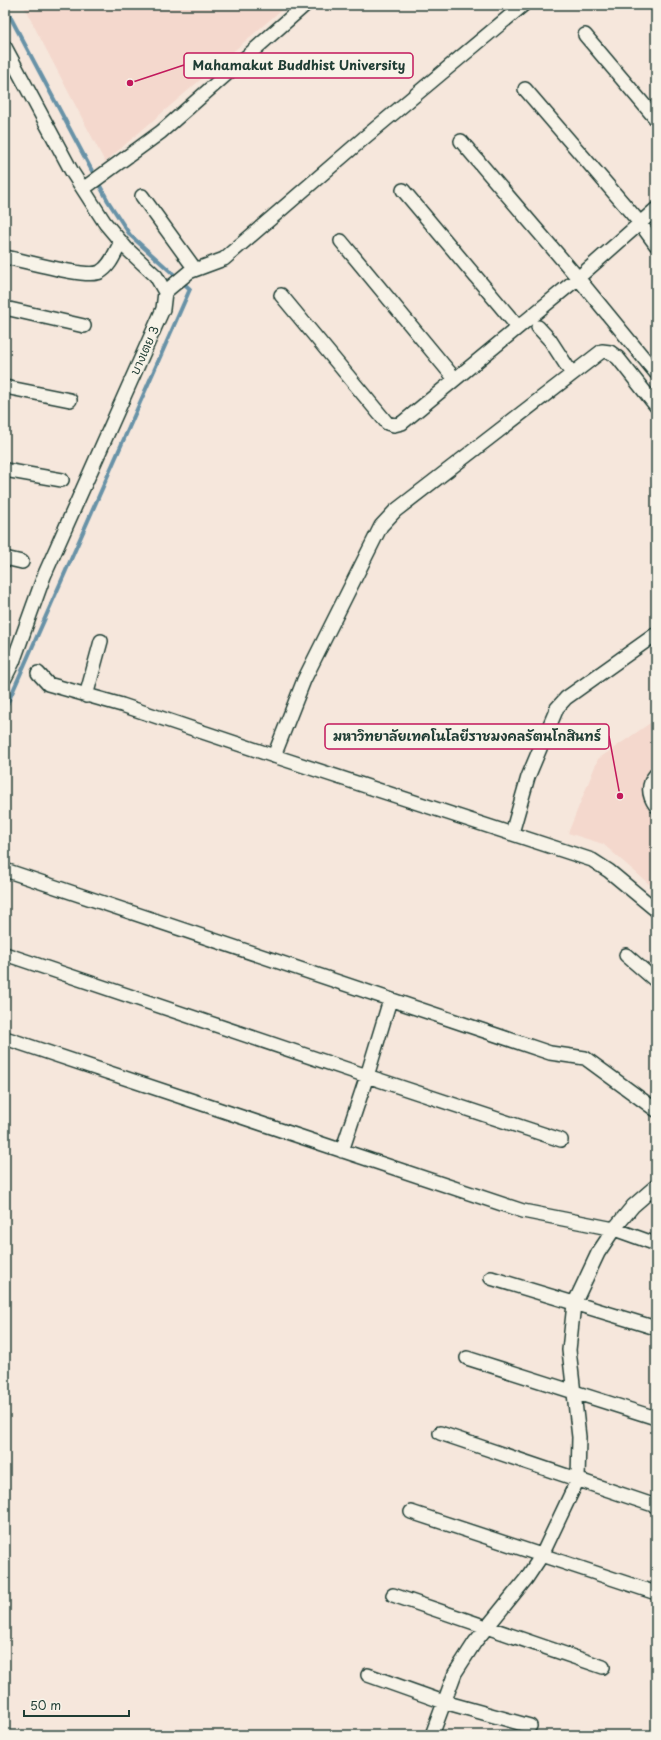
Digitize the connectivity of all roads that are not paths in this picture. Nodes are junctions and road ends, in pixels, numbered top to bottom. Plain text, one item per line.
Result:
1 (305, 5) edge
2 (523, 5) edge
3 (585, 35) dead end
4 (5, 47) edge
5 (525, 89) dead end
6 (656, 119) edge
7 (461, 141) dead end
8 (87, 186) junction
9 (403, 190) dead end
10 (142, 196) dead end
11 (656, 209) edge
12 (640, 223) junction
13 (341, 240) dead end
14 (121, 242) junction
15 (656, 245) edge
16 (5, 257) edge
17 (192, 270) junction
18 (578, 278) junction
19 (170, 288) junction
20 (281, 295) dead end
21 (5, 308) edge
22 (84, 326) dead end
23 (538, 326) dead end
24 (518, 327) junction
25 (656, 373) edge
26 (572, 374) junction
27 (455, 379) junction
28 (5, 387) edge
29 (70, 400) dead end
30 (656, 406) edge
31 (5, 470) edge
32 (62, 480) dead end
33 (5, 558) edge
34 (22, 562) dead end
35 (656, 634) edge
36 (101, 641) dead end
37 (38, 672) dead end
38 (5, 678) edge
39 (86, 696) junction
40 (274, 756) junction
41 (656, 774) edge
42 (656, 806) edge
43 (512, 833) junction
44 (5, 870) edge
45 (656, 910) edge
46 (5, 954) edge
47 (626, 955) dead end
48 (656, 981) edge
49 (390, 1000) junction
50 (5, 1038) edge
51 (367, 1076) junction
52 (656, 1110) edge
53 (561, 1140) dead end
54 (342, 1152) junction
55 (656, 1186) edge
56 (614, 1229) junction
57 (656, 1244) edge
58 (491, 1278) dead end
59 (574, 1304) junction
60 (656, 1328) edge
61 (467, 1358) dead end
62 (575, 1392) junction
63 (656, 1418) edge
64 (440, 1433) dead end
65 (578, 1479) junction
66 (656, 1506) edge
67 (411, 1512) dead end
68 (542, 1555) junction
69 (656, 1593) edge
70 (393, 1595) dead end
71 (486, 1628) junction
72 (603, 1667) dead end
73 (368, 1675) dead end
74 (444, 1702) junction
75 (530, 1726) dead end
76 (432, 1735) edge

1 - 8 street
2 - 17 street
3 - 6 street
4 - 8 street
5 - 12 street
7 - 18 street
8 - 14 street
9 - 24 street
10 - 17 street
11 - 12 street
12 - 15 street
12 - 18 street
13 - 27 street
14 - 16 street
14 - 19 street
17 - 19 street
18 - 24 street
18 - 25 street
19 - 38 street, บางเตย 3
20 - 27 street
21 - 22 street
23 - 26 street
24 - 27 street
26 - 30 street
26 - 40 street
28 - 29 street
31 - 32 street
33 - 34 street
35 - 43 street
36 - 39 street
37 - 39 street
39 - 40 street
40 - 43 street
41 - 42 street
43 - 45 street
44 - 49 street
46 - 51 street
47 - 48 street
49 - 51 street
49 - 52 street
50 - 54 street
51 - 53 street
51 - 54 street
54 - 56 street
55 - 56 street
56 - 57 street
56 - 59 street
58 - 59 street
59 - 60 street
59 - 62 street
61 - 62 street
62 - 63 street
62 - 65 street
64 - 65 street
65 - 66 street
65 - 68 street
67 - 68 street
68 - 69 street
68 - 71 street
70 - 71 street
71 - 72 street
71 - 74 street
73 - 74 street
74 - 75 street
74 - 76 street

